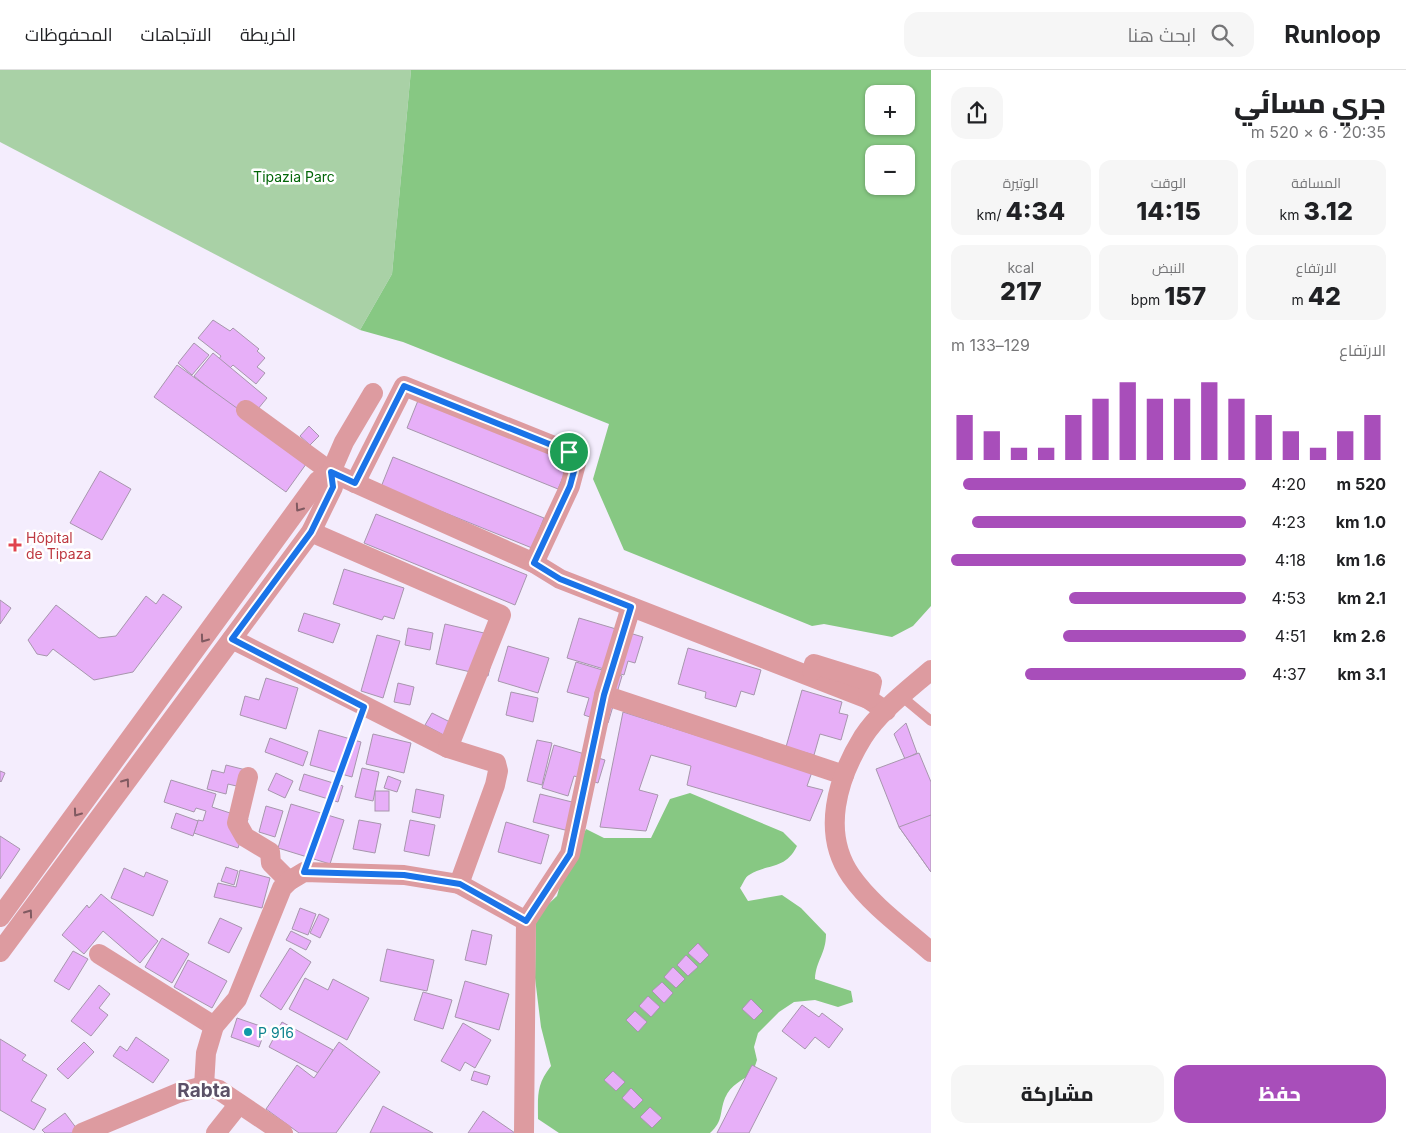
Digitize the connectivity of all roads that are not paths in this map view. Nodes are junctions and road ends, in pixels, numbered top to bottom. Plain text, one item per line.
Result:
1 (373, 393) dead end
2 (246, 410) dead end
3 (331, 472) junction
4 (355, 483) junction
5 (311, 532) junction
6 (534, 563) junction
7 (631, 607) junction
8 (232, 639) junction
9 (931, 670) edge
10 (604, 695) junction
11 (902, 696) junction
12 (886, 711) junction
13 (931, 721) edge
14 (448, 748) junction
15 (844, 775) junction
16 (248, 777) dead end
17 (296, 876) junction
18 (460, 884) junction
19 (0, 917) edge
20 (526, 921) junction
21 (0, 952) edge
22 (931, 952) edge
23 (99, 954) dead end
24 (214, 1026) junction
25 (204, 1086) junction
26 (239, 1104) junction
27 (82, 1133) edge
28 (216, 1133) edge
29 (283, 1133) edge
30 (524, 1133) edge

1 - 3 street
2 - 3 street
3 - 4 street
3 - 5 street
3 -> 19 street
4 - 6 street
4 - 6 street
5 - 8 street
5 - 14 street
6 - 7 street
7 - 10 street
7 - 12 street
8 - 14 street
21 -> 8 street
9 - 11 street
10 - 15 street
10 - 20 street
11 - 12 street
11 - 13 lane
12 - 15 street
14 - 18 street
15 - 22 street
16 - 17 street
17 - 18 street
17 - 24 street
18 - 20 street
20 - 30 street
23 - 24 street
24 - 25 street
25 - 26 street
25 - 27 street
26 - 28 street
26 - 29 street

